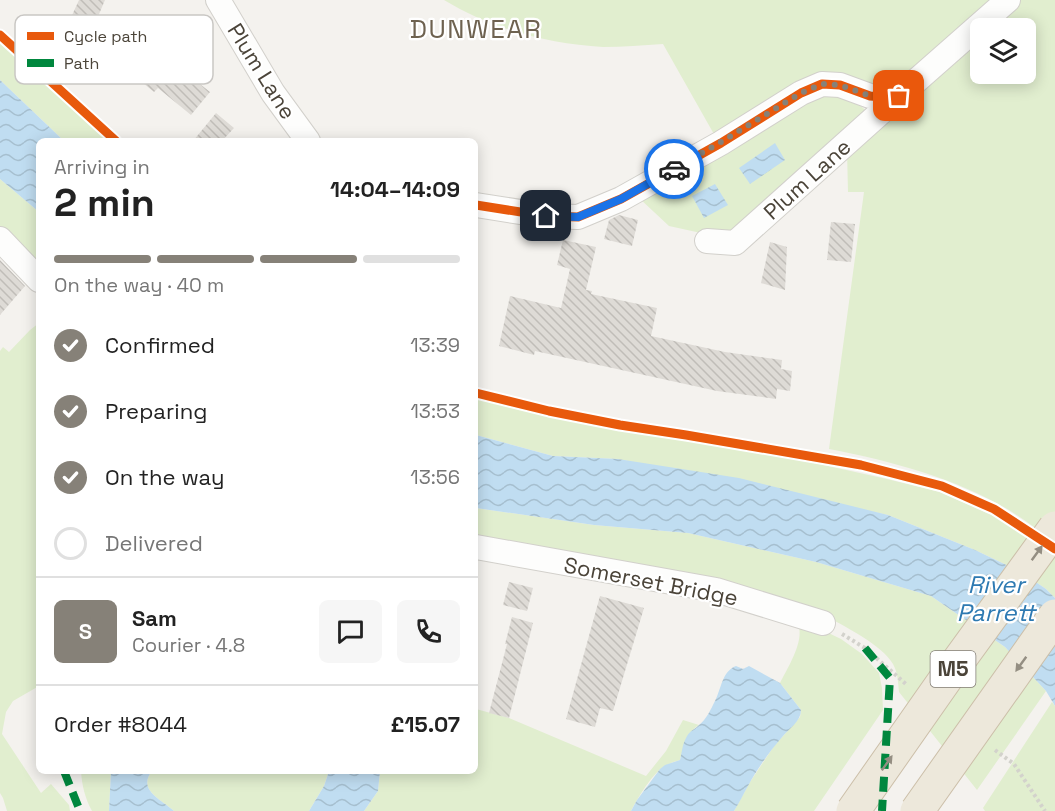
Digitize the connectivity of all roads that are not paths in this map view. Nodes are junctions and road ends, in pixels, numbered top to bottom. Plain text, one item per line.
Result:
1 (218, 0) edge
2 (1008, 0) edge
3 (899, 96) junction
4 (306, 138) edge
5 (478, 205) edge
6 (0, 239) edge
7 (707, 241) dead end
8 (36, 277) edge
9 (1055, 528) edge
10 (478, 547) edge
11 (1055, 616) edge
12 (824, 623) dead end
13 (853, 811) edge
14 (917, 811) edge

1 - 4 street, Plum Lane
2 - 3 street, Plum Lane
3 - 5 street
3 - 7 street, Plum Lane
6 - 8 street
13 -> 9 highway, M5, bridge
10 - 12 street, Somerset Bridge
11 -> 14 highway, M5, bridge

